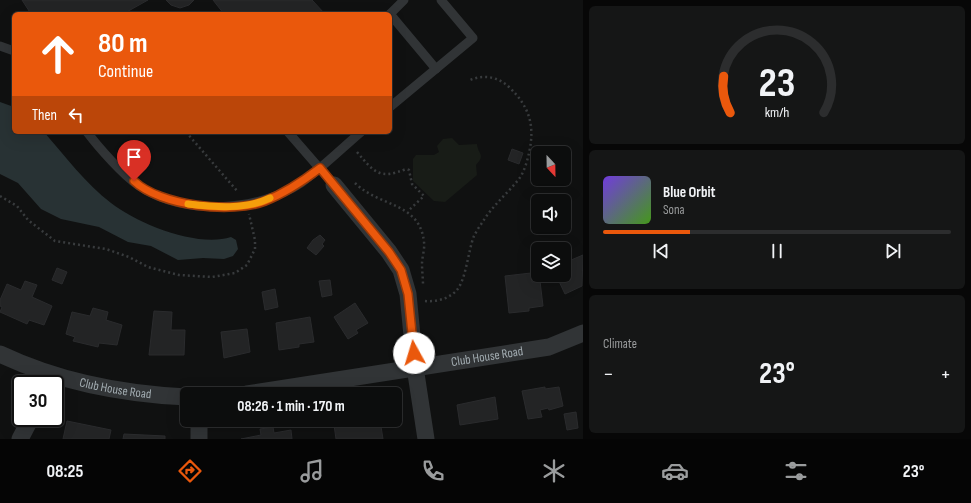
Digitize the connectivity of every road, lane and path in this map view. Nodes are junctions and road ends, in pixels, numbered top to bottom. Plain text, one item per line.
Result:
1 (404, 0) edge
2 (441, 0) edge
3 (392, 12) edge
4 (392, 16) edge
5 (0, 46) edge
6 (12, 49) edge
7 (436, 69) junction
8 (468, 81) dead end
9 (392, 105) edge
10 (88, 134) edge
11 (188, 134) edge
12 (290, 134) edge
13 (359, 134) edge
14 (348, 143) junction
15 (320, 168) junction
16 (353, 181) dead end
17 (334, 185) joint
18 (0, 196) edge
19 (245, 204) junction
20 (408, 211) junction
21 (424, 286) dead end
22 (424, 294) dead end
23 (583, 333) edge
24 (0, 354) edge
25 (415, 368) junction
26 (41, 375) edge
27 (64, 382) edge
28 (292, 387) edge
29 (180, 397) edge
30 (26, 427) edge
31 (199, 427) edge
32 (20, 439) edge
33 (200, 439) edge
34 (426, 439) edge

1 - 3 lane
2 - 7 lane
4 - 7 lane
5 - 6 lane
7 - 9 lane
8 - 22 path
10 - 19 lane
11 - 19 path
12 - 15 lane
13 - 14 lane
14 - 15 lane
14 - 20 path
15 - 17 lane
15 - 19 lane
16 - 20 path
17 - 25 street
18 - 19 path
20 - 21 path
23 - 25 street, Club House Road
24 - 26 street, Club House Road
25 - 28 street, Club House Road
25 - 34 street
27 - 29 street, Club House Road
30 - 32 street
31 - 33 street

